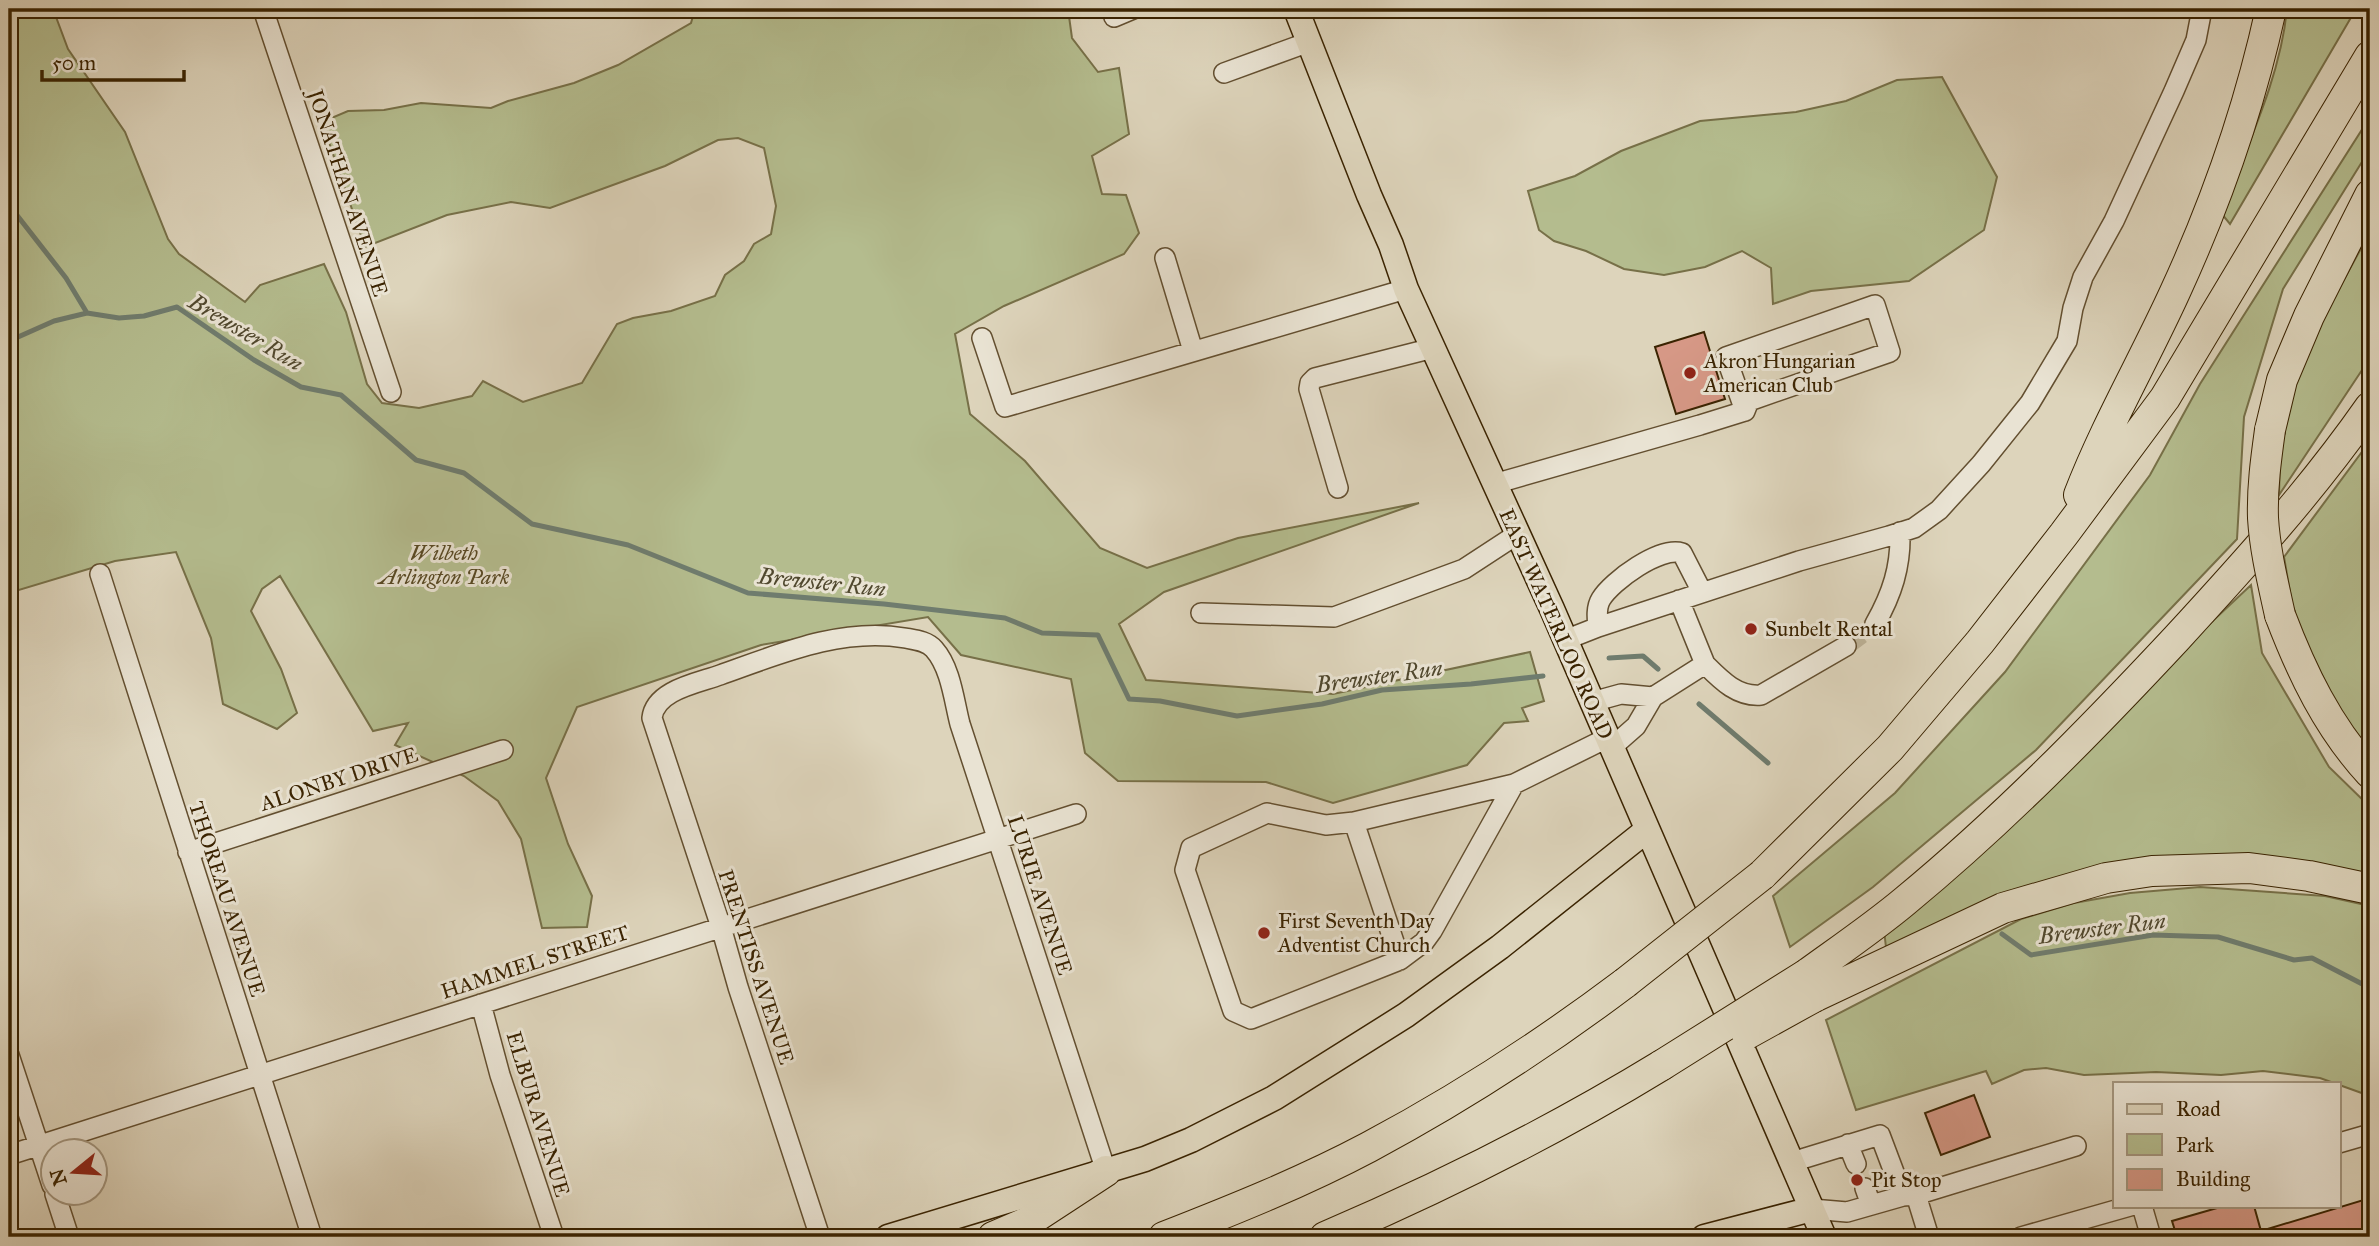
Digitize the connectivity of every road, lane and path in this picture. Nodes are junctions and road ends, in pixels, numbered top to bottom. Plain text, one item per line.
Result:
1 (263, 9) edge
2 (1133, 9) edge
3 (1296, 9) edge
4 (2202, 9) edge
5 (2271, 9) edge
6 (1114, 17) dead end
7 (1309, 42) junction
8 (2370, 56) edge
9 (1224, 74) dead end
10 (2370, 195) edge
11 (1166, 258) dead end
12 (1406, 289) junction
13 (982, 338) dead end
14 (1433, 348) junction
15 (1193, 351) junction
16 (391, 392) dead end
17 (2370, 407) edge
18 (1745, 411) junction
19 (1494, 484) junction
20 (1338, 488) dead end
21 (1900, 532) junction
22 (2064, 534) junction
23 (1516, 535) junction
24 (100, 574) dead end
25 (1702, 592) junction
26 (1679, 600) junction
27 (1201, 613) dead end
28 (1875, 624) tunnel mouth
29 (1598, 627) junction
30 (1565, 640) junction
31 (922, 641) joint
32 (1846, 646) tunnel mouth
33 (1704, 664) junction
34 (1653, 697) junction
35 (1592, 702) junction
36 (1609, 743) junction
37 (503, 750) dead end
38 (2370, 773) edge
39 (1514, 784) junction
40 (1076, 814) dead end
41 (1354, 822) junction
42 (1647, 830) junction
43 (998, 838) junction
44 (188, 852) junction
45 (2370, 889) edge
46 (721, 927) junction
47 (1400, 960) junction
48 (1811, 986) junction
49 (481, 1004) junction
50 (9, 1055) edge
51 (260, 1073) junction
52 (2370, 1134) edge
53 (58, 1138) edge
54 (38, 1141) edge
55 (2340, 1143) edge
56 (38, 1144) edge
57 (1848, 1144) junction
58 (2076, 1146) dead end
59 (9, 1155) edge
60 (1792, 1162) junction
61 (1856, 1164) dead end
62 (1105, 1171) junction
63 (1909, 1196) junction
64 (60, 1208) edge
65 (2123, 1208) edge
66 (2144, 1208) edge
67 (1812, 1209) junction
68 (69, 1237) edge
69 (312, 1237) edge
70 (554, 1237) edge
71 (820, 1237) edge
72 (888, 1237) edge
73 (993, 1237) edge
74 (1164, 1237) edge
75 (1325, 1237) edge
76 (1704, 1237) edge
77 (1824, 1237) edge
78 (1929, 1237) edge
79 (2021, 1237) edge
80 (2151, 1237) edge

1 - 16 street, JONATHAN AVENUE
2 - 6 street
3 - 7 main road, EAST WATERLOO ROAD
4 - 21 street
5 - 22 highway
7 - 9 street
7 - 12 main road, EAST WATERLOO ROAD
8 - 22 highway
10 - 38 highway, bridge
11 - 15 street
12 - 14 main road, EAST WATERLOO ROAD
12 - 15 street
13 - 15 street
14 - 19 main road, EAST WATERLOO ROAD
14 - 20 street
17 - 48 highway
18 - 18 street
18 - 19 street
19 - 23 main road, EAST WATERLOO ROAD
21 - 25 street
21 - 28 street
22 - 74 highway, bridge
23 - 27 street
23 - 30 main road, EAST WATERLOO ROAD
24 - 44 street, THOREAU AVENUE
25 - 26 street
25 - 29 street
26 - 29 street
26 - 33 street
29 - 30 street
30 - 35 main road, EAST WATERLOO ROAD
31 - 43 street, LURIE AVENUE
31 - 46 street, PRENTISS AVENUE
32 - 33 street
33 - 34 street
34 - 35 street
34 - 36 street
35 - 36 main road, EAST WATERLOO ROAD
36 - 39 street
36 - 42 main road, EAST WATERLOO ROAD
37 - 44 street, ALONBY DRIVE
39 - 41 street
39 - 47 street
40 - 43 street, HAMMEL STREET
41 - 47 street
41 - 47 street
42 - 60 main road, EAST WATERLOO ROAD
42 - 62 main road
43 - 46 street, HAMMEL STREET
43 - 62 street, LURIE AVENUE
44 - 51 street, THOREAU AVENUE
45 - 48 highway
46 - 49 street, HAMMEL STREET
46 - 71 street, PRENTISS AVENUE
48 - 75 highway, bridge
49 - 51 street, HAMMEL STREET
49 - 70 street, ELBUR AVENUE
50 - 54 street
51 - 53 street, HAMMEL STREET
51 - 69 street, THOREAU AVENUE
52 - 55 street
56 - 59 street, HAMMEL STREET
57 - 60 street
57 - 61 street
57 - 63 street
58 - 63 street
60 - 67 main road, EAST WATERLOO ROAD
62 - 72 main road
62 - 73 highway
63 - 67 street
63 - 78 street
64 - 68 street
65 - 79 street
66 - 80 street
67 - 76 main road
67 - 77 main road, EAST WATERLOO ROAD

